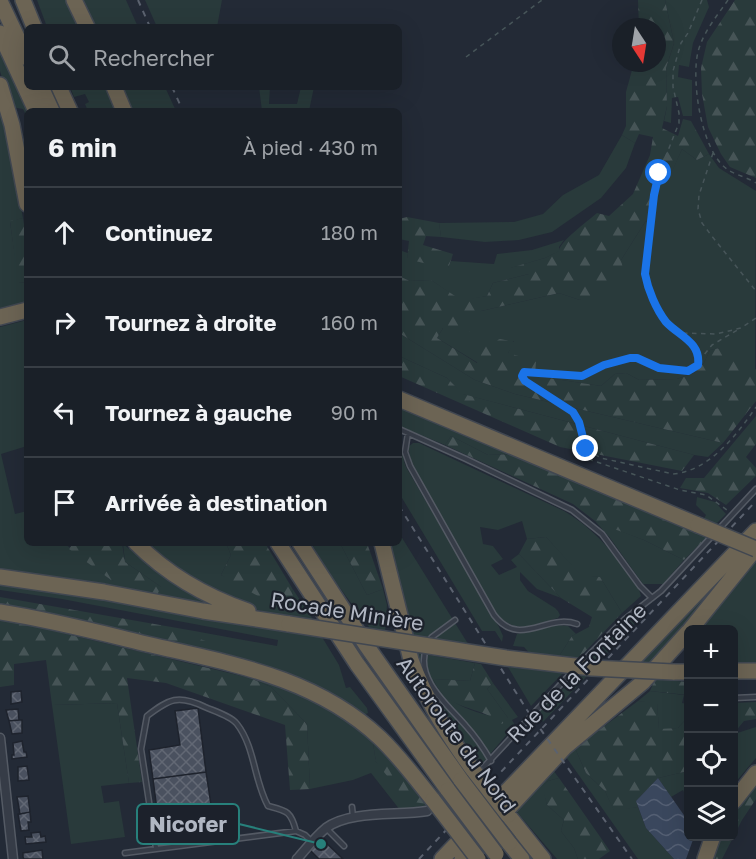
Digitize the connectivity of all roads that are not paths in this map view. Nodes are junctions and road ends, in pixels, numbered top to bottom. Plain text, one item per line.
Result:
1 (23, 0) edge
2 (28, 0) edge
3 (74, 0) edge
4 (0, 1) edge
5 (34, 24) edge
6 (34, 24) edge
7 (86, 24) edge
8 (0, 33) edge
9 (24, 52) edge
10 (0, 85) edge
11 (24, 85) edge
12 (26, 90) edge
13 (42, 90) edge
14 (60, 90) edge
15 (115, 90) edge
16 (35, 108) edge
17 (51, 108) edge
18 (69, 108) edge
19 (123, 108) edge
20 (24, 188) edge
21 (24, 310) edge
22 (0, 317) edge
23 (402, 400) edge
24 (402, 430) edge
25 (408, 433) junction
26 (756, 489) edge
27 (756, 531) edge
28 (139, 546) edge
29 (280, 546) edge
30 (302, 546) edge
31 (383, 546) edge
32 (756, 548) edge
33 (0, 577) edge
34 (652, 598) junction
35 (0, 612) edge
36 (456, 620) dead end
37 (289, 624) junction
38 (577, 624) dead end
39 (694, 625) edge
40 (684, 637) edge
41 (756, 670) edge
42 (738, 671) edge
43 (681, 672) edge
44 (756, 697) edge
45 (738, 698) edge
46 (0, 738) edge
47 (490, 762) junction
48 (756, 773) edge
49 (457, 788) junction
50 (738, 796) edge
51 (430, 806) junction
52 (352, 807) dead end
53 (353, 818) junction
54 (326, 828) junction
55 (296, 831) junction
56 (712, 841) edge
57 (312, 842) junction
58 (344, 846) dead end
59 (156, 848) junction
60 (125, 852) dead end
61 (498, 857) edge
62 (13, 859) edge
63 (297, 859) edge
64 (442, 859) edge
65 (462, 859) edge
66 (478, 859) edge
67 (522, 859) edge
68 (543, 859) edge
69 (705, 859) edge

1 - 5 highway
2 - 6 highway
3 - 7 highway
4 - 9 highway
8 - 11 highway
10 - 20 highway
12 - 16 highway
13 - 17 highway
14 - 18 highway
15 - 19 highway
21 - 22 highway
23 - 32 highway, bridge
24 - 25 lane
25 - 34 lane
25 - 38 lane
26 - 34 lane, Rue de la Fontaine
27 - 64 highway
28 - 37 highway
29 - 49 highway, Autoroute du Nord
30 - 49 highway, Autoroute du Nord
31 - 68 highway, bridge
32 - 39 highway
33 - 37 highway, Rocade Minière
34 - 47 lane, Rue de la Fontaine
35 - 51 highway
36 - 47 lane
37 - 43 highway, Rocade Minière, bridge
40 - 65 highway
41 - 42 highway
44 - 45 lane
46 - 62 street
47 - 49 lane, Rue de la Fontaine
48 - 50 highway
49 - 51 lane, Rue de la Fontaine
49 - 61 highway, Autoroute du Nord, bridge
49 - 67 highway, Autoroute du Nord, bridge
51 - 53 street, Rue de la Fontaine
51 - 66 highway, bridge
52 - 53 lane
53 - 54 street, Rue de la Fontaine
54 - 57 street, Rue de la Fontaine
54 - 58 lane
55 - 57 lane
55 - 59 lane
55 - 59 lane
56 - 69 highway
57 - 63 street, Rue de la Fontaine
59 - 60 lane

